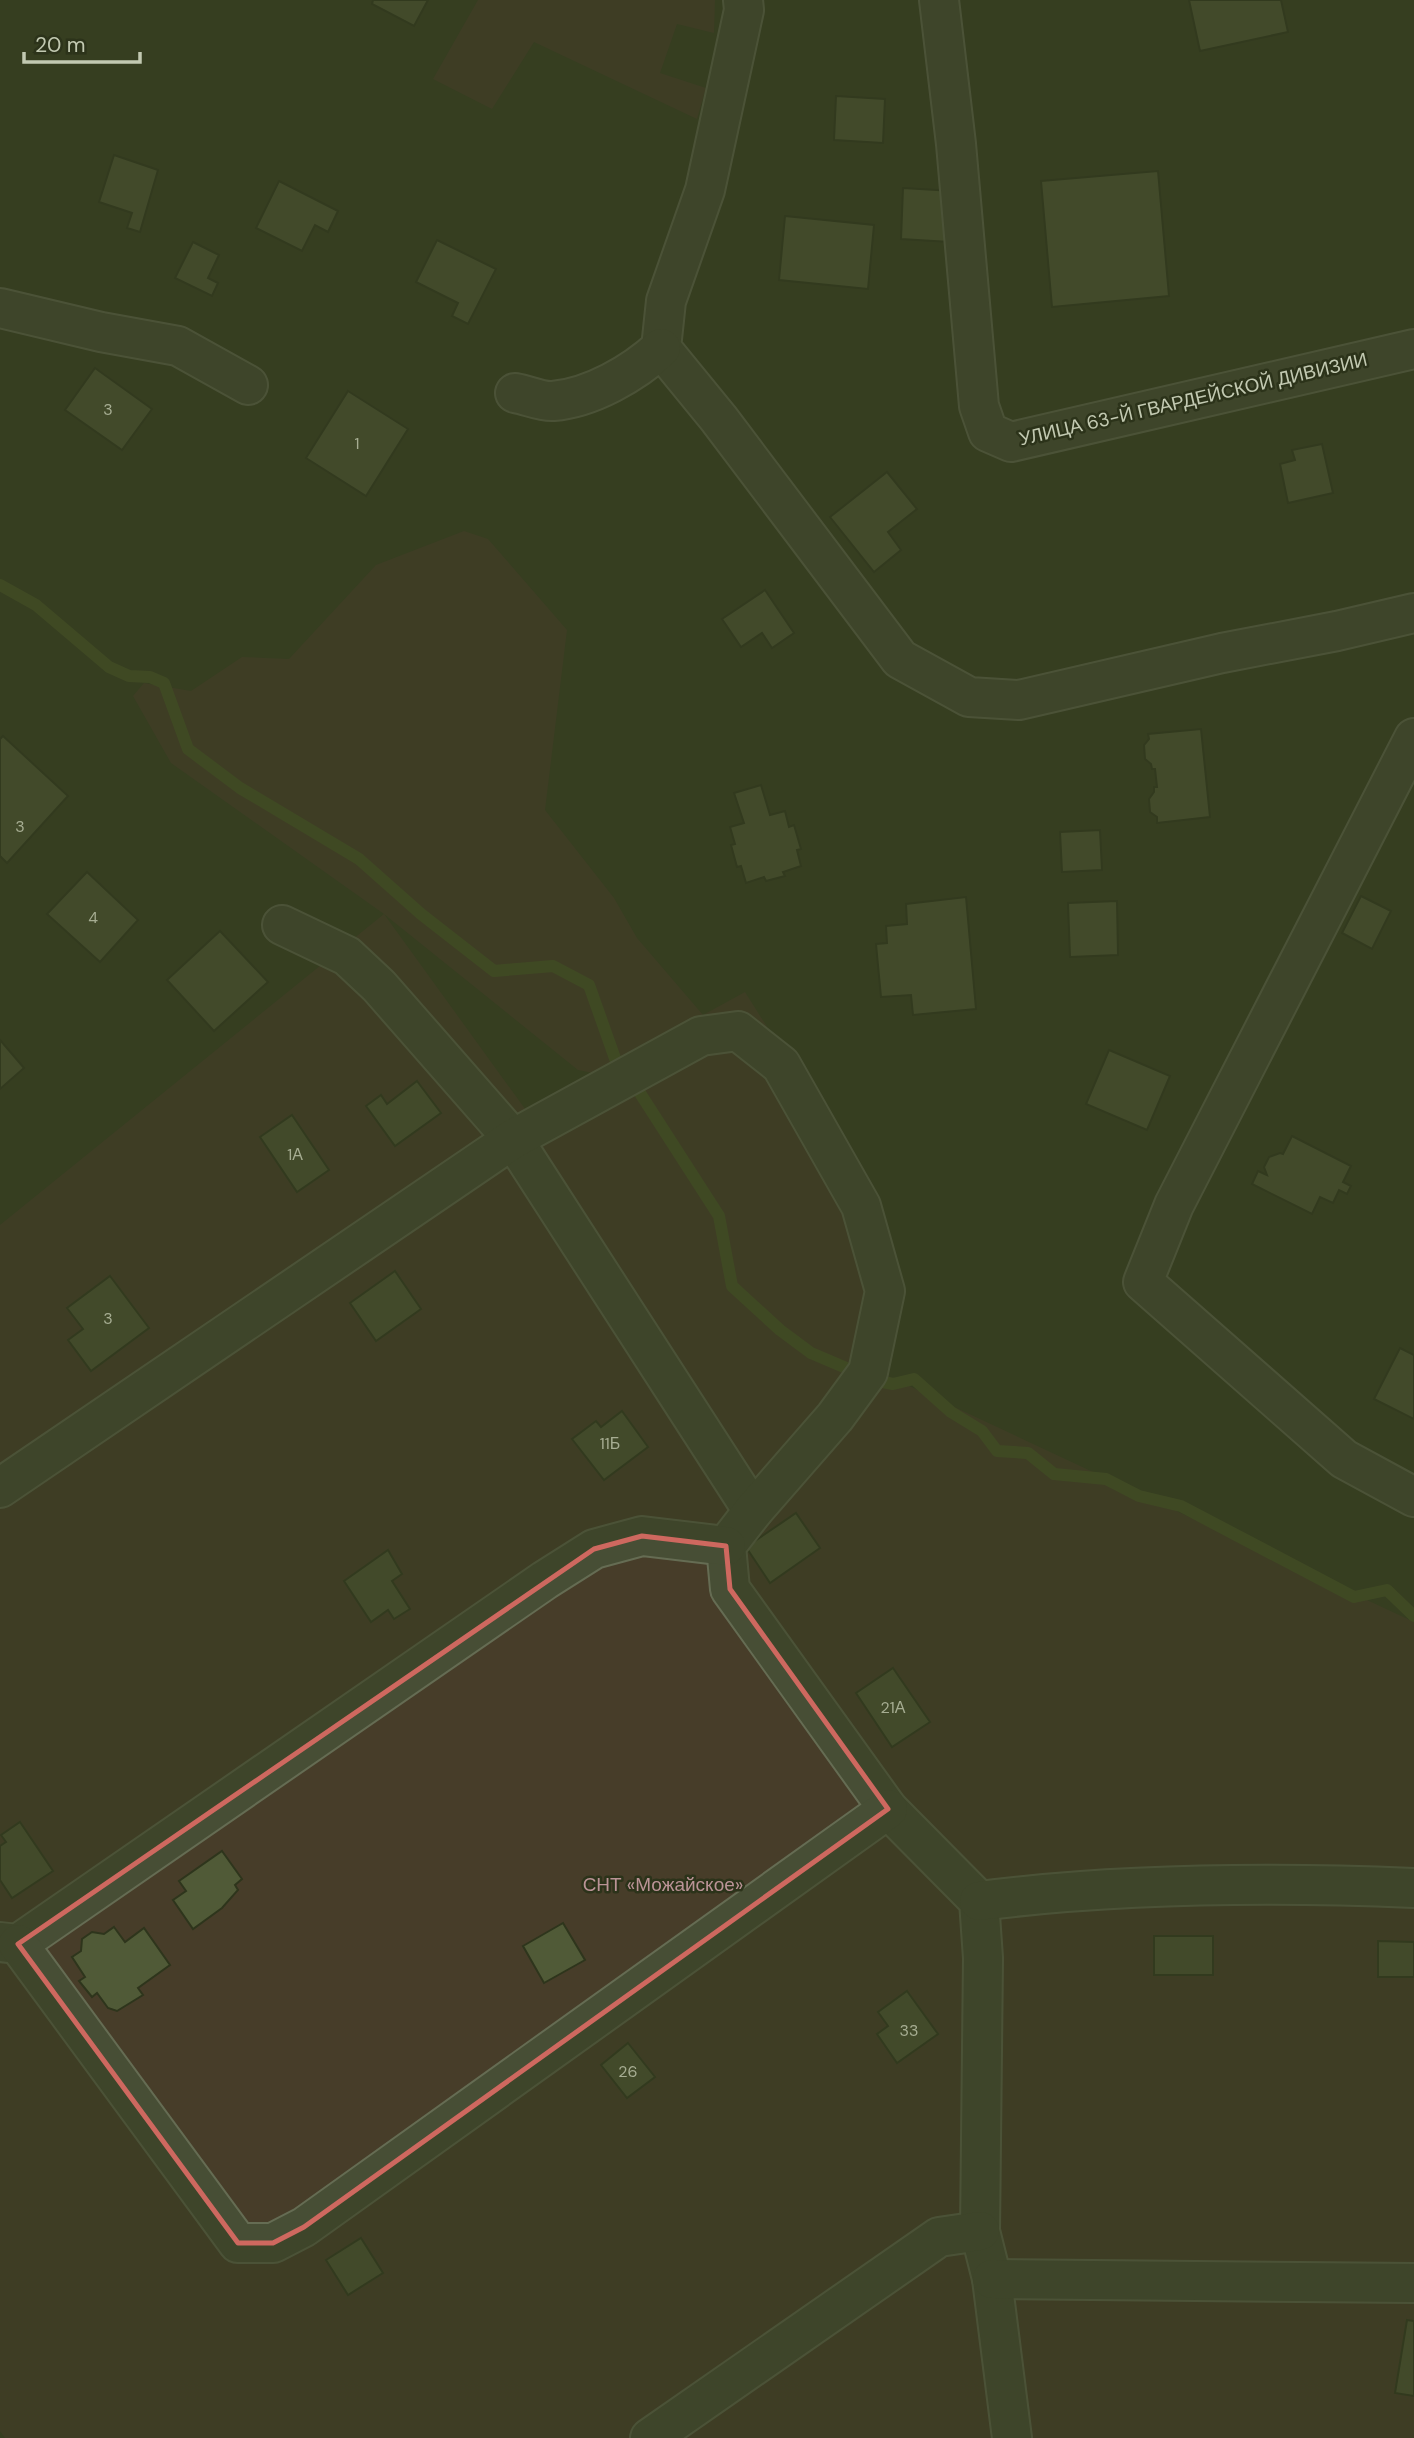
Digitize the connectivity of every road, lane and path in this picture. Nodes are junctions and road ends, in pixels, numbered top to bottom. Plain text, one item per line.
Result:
1 (743, 0) edge
2 (939, 0) edge
3 (0, 308) edge
4 (661, 348) junction
5 (1414, 349) edge
6 (248, 385) dead end
7 (515, 393) dead end
8 (1414, 613) edge
9 (1414, 738) edge
10 (282, 925) dead end
11 (513, 1139) junction
12 (0, 1488) edge
13 (1414, 1497) edge
14 (753, 1511) junction
15 (726, 1546) junction
16 (888, 1809) junction
17 (1414, 1888) edge
18 (979, 1901) junction
19 (9, 1943) edge
20 (979, 2231) junction
21 (992, 2279) junction
22 (1414, 2283) edge
23 (650, 2438) edge
24 (1012, 2438) edge

1 - 4 street
2 - 5 street, УЛИЦА 63-Й ГВАРДЕЙСКОЙ ДИВИЗИИ
3 - 6 street
4 - 7 street
4 - 8 street
9 - 13 street
10 - 11 street
11 - 12 street
11 - 14 street
11 - 14 street
14 - 15 street
15 - 16 street
15 - 19 street
16 - 18 street
16 - 19 street
17 - 18 street
18 - 20 street
20 - 21 street
20 - 23 street
21 - 22 street
21 - 24 street

